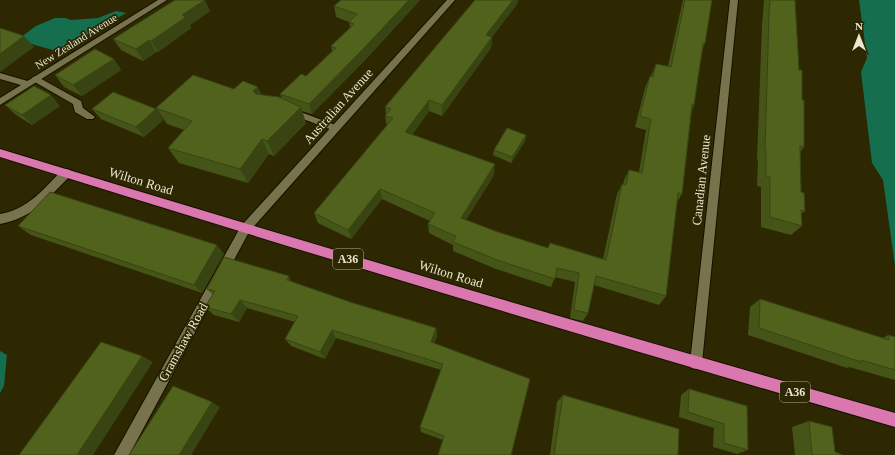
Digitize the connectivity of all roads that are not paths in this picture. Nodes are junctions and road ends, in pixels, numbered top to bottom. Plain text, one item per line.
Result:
1 (163, 0) edge
2 (450, 0) edge
3 (734, 0) edge
4 (0, 76) edge
5 (32, 82) junction
6 (0, 102) edge
7 (279, 108) edge
8 (90, 117) dead end
9 (335, 128) junction
10 (0, 153) edge
11 (66, 173) junction
12 (0, 219) edge
13 (245, 229) junction
14 (696, 363) junction
15 (895, 420) edge
16 (121, 455) edge

1 - 5 street, New Zealand Avenue
2 - 9 street, Australian Avenue
3 - 14 street, Canadian Avenue
4 - 5 street
5 - 6 street, New Zealand Avenue
5 - 8 street
7 - 9 street
9 - 13 street, Australian Avenue
10 - 11 highway, Wilton Road / A36
11 - 12 street
11 - 13 highway, Wilton Road / A36
13 - 14 highway, Wilton Road / A36
13 - 16 street, Gramshaw Road
14 - 15 highway, Wilton Road / A36

